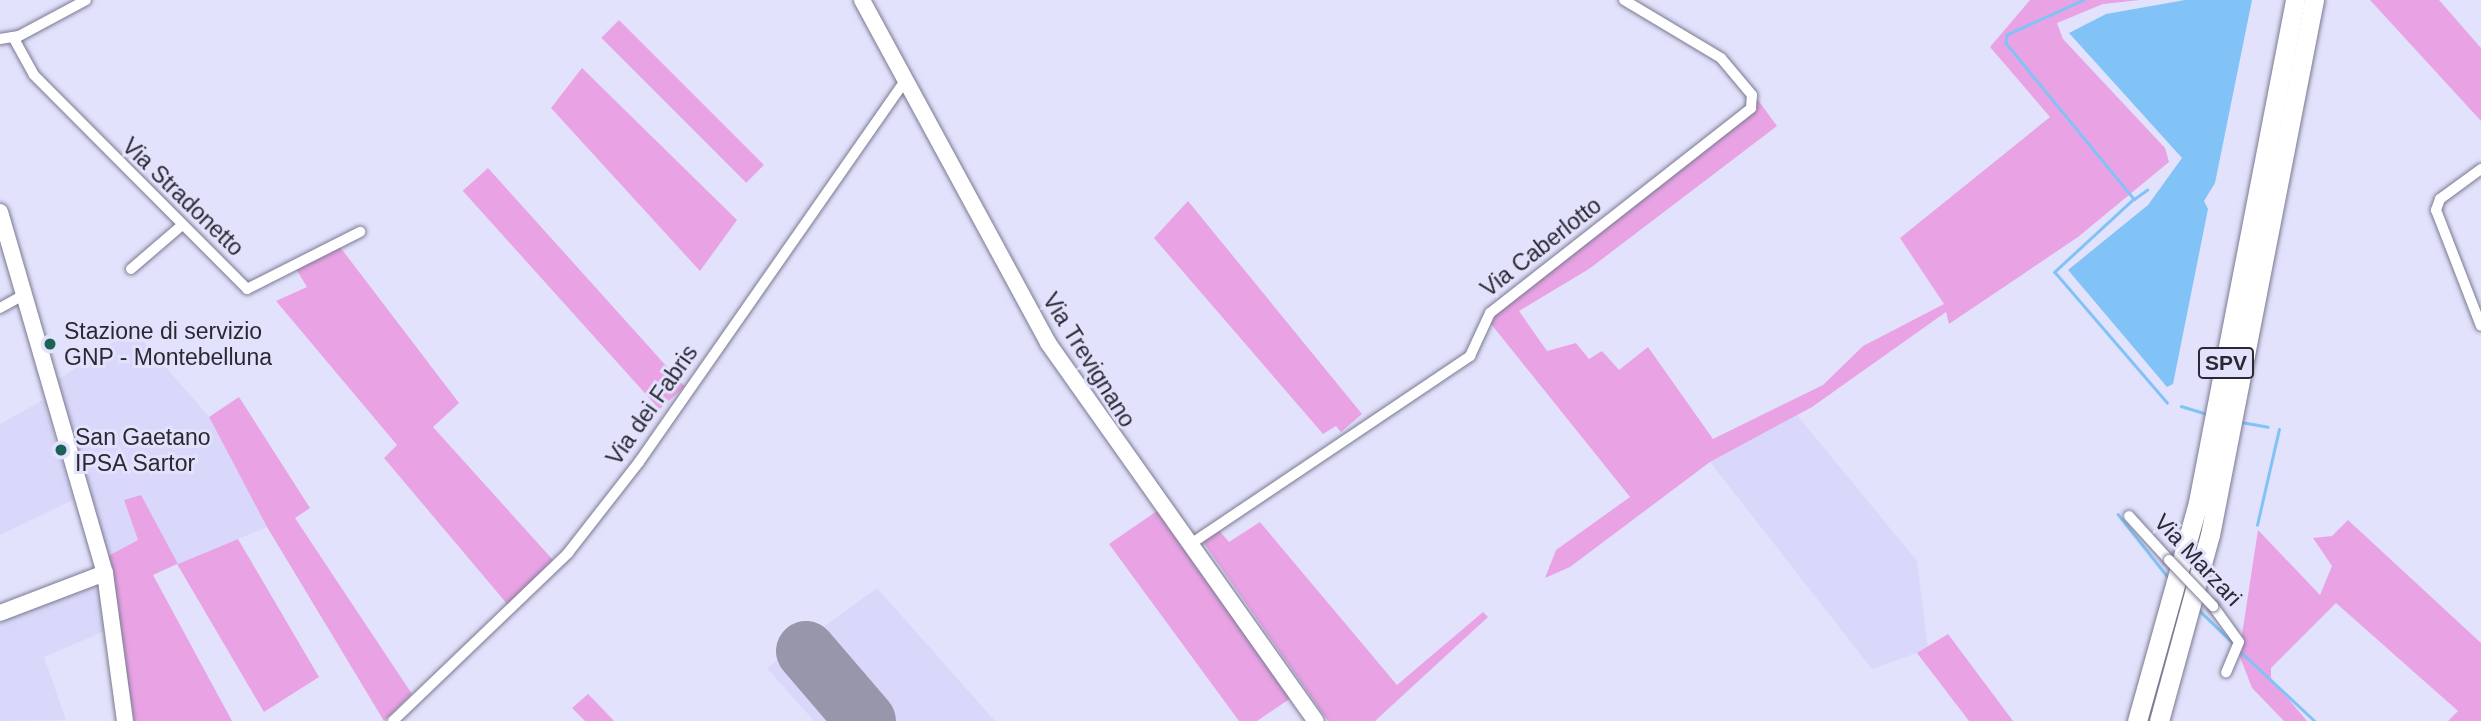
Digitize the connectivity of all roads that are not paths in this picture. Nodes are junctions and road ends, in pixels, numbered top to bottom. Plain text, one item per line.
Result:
1 (86, 0) edge
2 (862, 0) edge
3 (1624, 0) edge
4 (2295, 0) edge
5 (2314, 0) edge
6 (13, 37) junction
7 (0, 39) edge
8 (905, 80) junction
9 (2481, 169) edge
10 (0, 212) edge
11 (181, 226) junction
12 (360, 232) dead end
13 (131, 269) dead end
14 (23, 295) junction
15 (0, 308) edge
16 (2481, 326) edge
17 (2129, 516) dead end
18 (1189, 545) junction
19 (105, 573) junction
20 (0, 613) edge
21 (2226, 672) dead end
22 (125, 721) edge
23 (393, 721) edge
24 (1316, 721) edge
25 (2137, 721) edge
26 (2159, 721) edge

1 - 6 street
2 - 8 main road, Via Trevignano
3 - 18 street, Via Caberlotto
4 - 25 highway, SPV
5 - 26 highway, SPV
6 - 7 street
6 - 11 street, Via Stradonetto
8 - 18 main road, Via Trevignano
8 - 23 street, Via dei Fabris
9 - 16 street
10 - 14 main road
11 - 12 street, Via Stradonetto
11 - 13 street
14 - 15 street
14 - 19 main road
17 - 21 street, Via Marzari, bridge
18 - 24 main road, Via Trevignano
19 - 20 main road
19 - 22 main road

